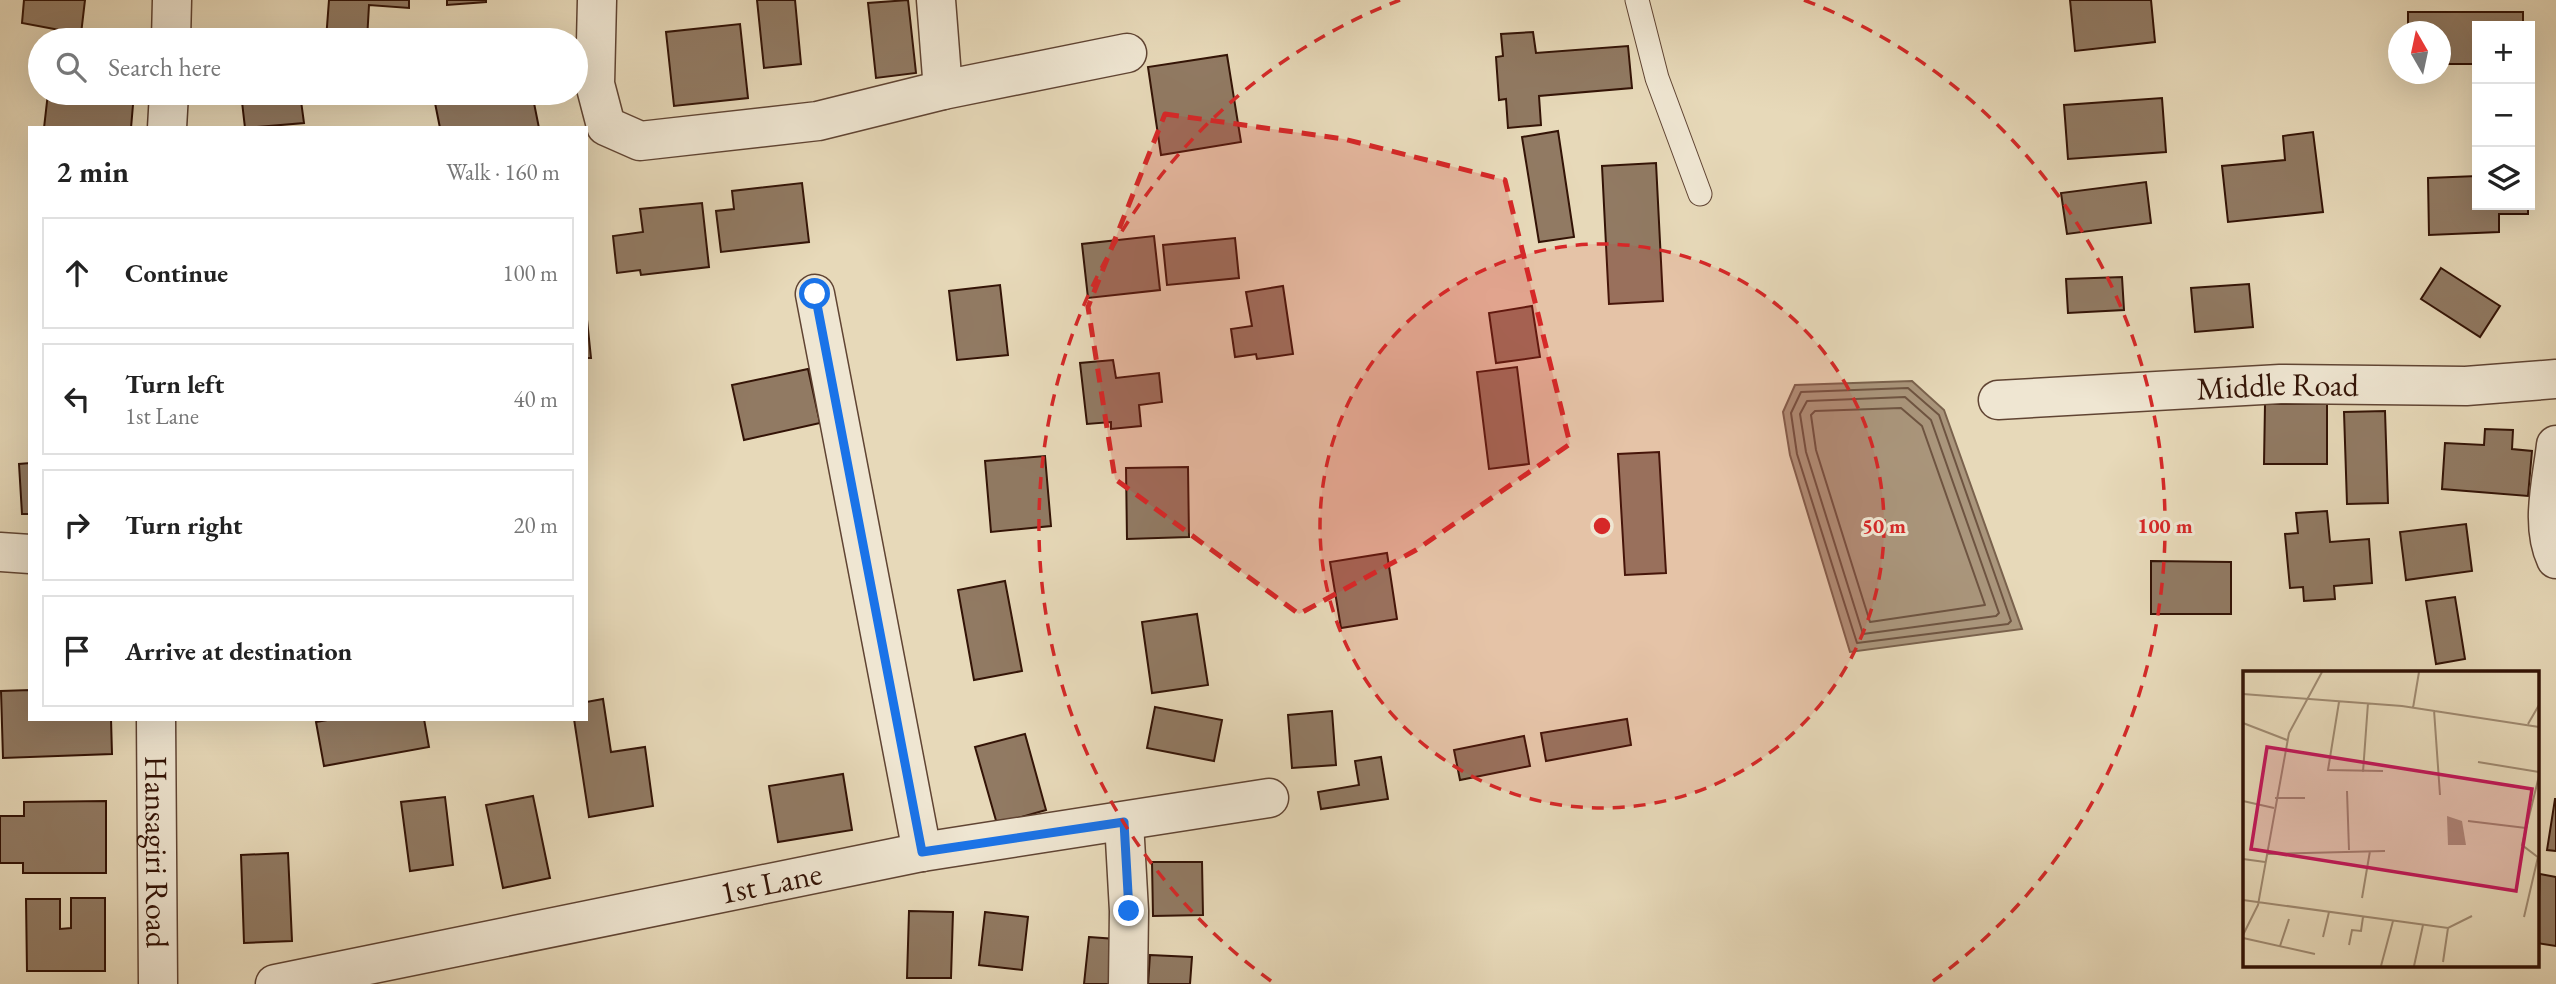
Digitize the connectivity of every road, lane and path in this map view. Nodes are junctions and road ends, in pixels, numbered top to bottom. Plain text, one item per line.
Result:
1 (172, 0) edge
2 (597, 0) edge
3 (936, 0) edge
4 (1637, 0) edge
5 (171, 28) edge
6 (1126, 53) dead end
7 (943, 90) junction
8 (168, 105) edge
9 (167, 126) edge
10 (1700, 194) dead end
11 (815, 294) dead end
12 (2556, 379) edge
13 (1998, 400) dead end
14 (2556, 445) edge
15 (0, 552) edge
16 (28, 554) edge
17 (2556, 559) edge
18 (156, 721) edge
19 (1269, 798) dead end
20 (1124, 822) junction
21 (922, 852) junction
22 (158, 984) edge
23 (275, 984) edge
24 (1128, 984) edge

1 - 5 street
2 - 7 street
3 - 7 street
4 - 10 lane
6 - 7 street
8 - 9 street
11 - 21 street
12 - 13 street, Middle Road
14 - 17 street
15 - 16 street
18 - 22 street, Hansagiri Road
19 - 20 street, 1st Lane
20 - 21 street, 1st Lane
20 - 24 street
21 - 23 street, 1st Lane

